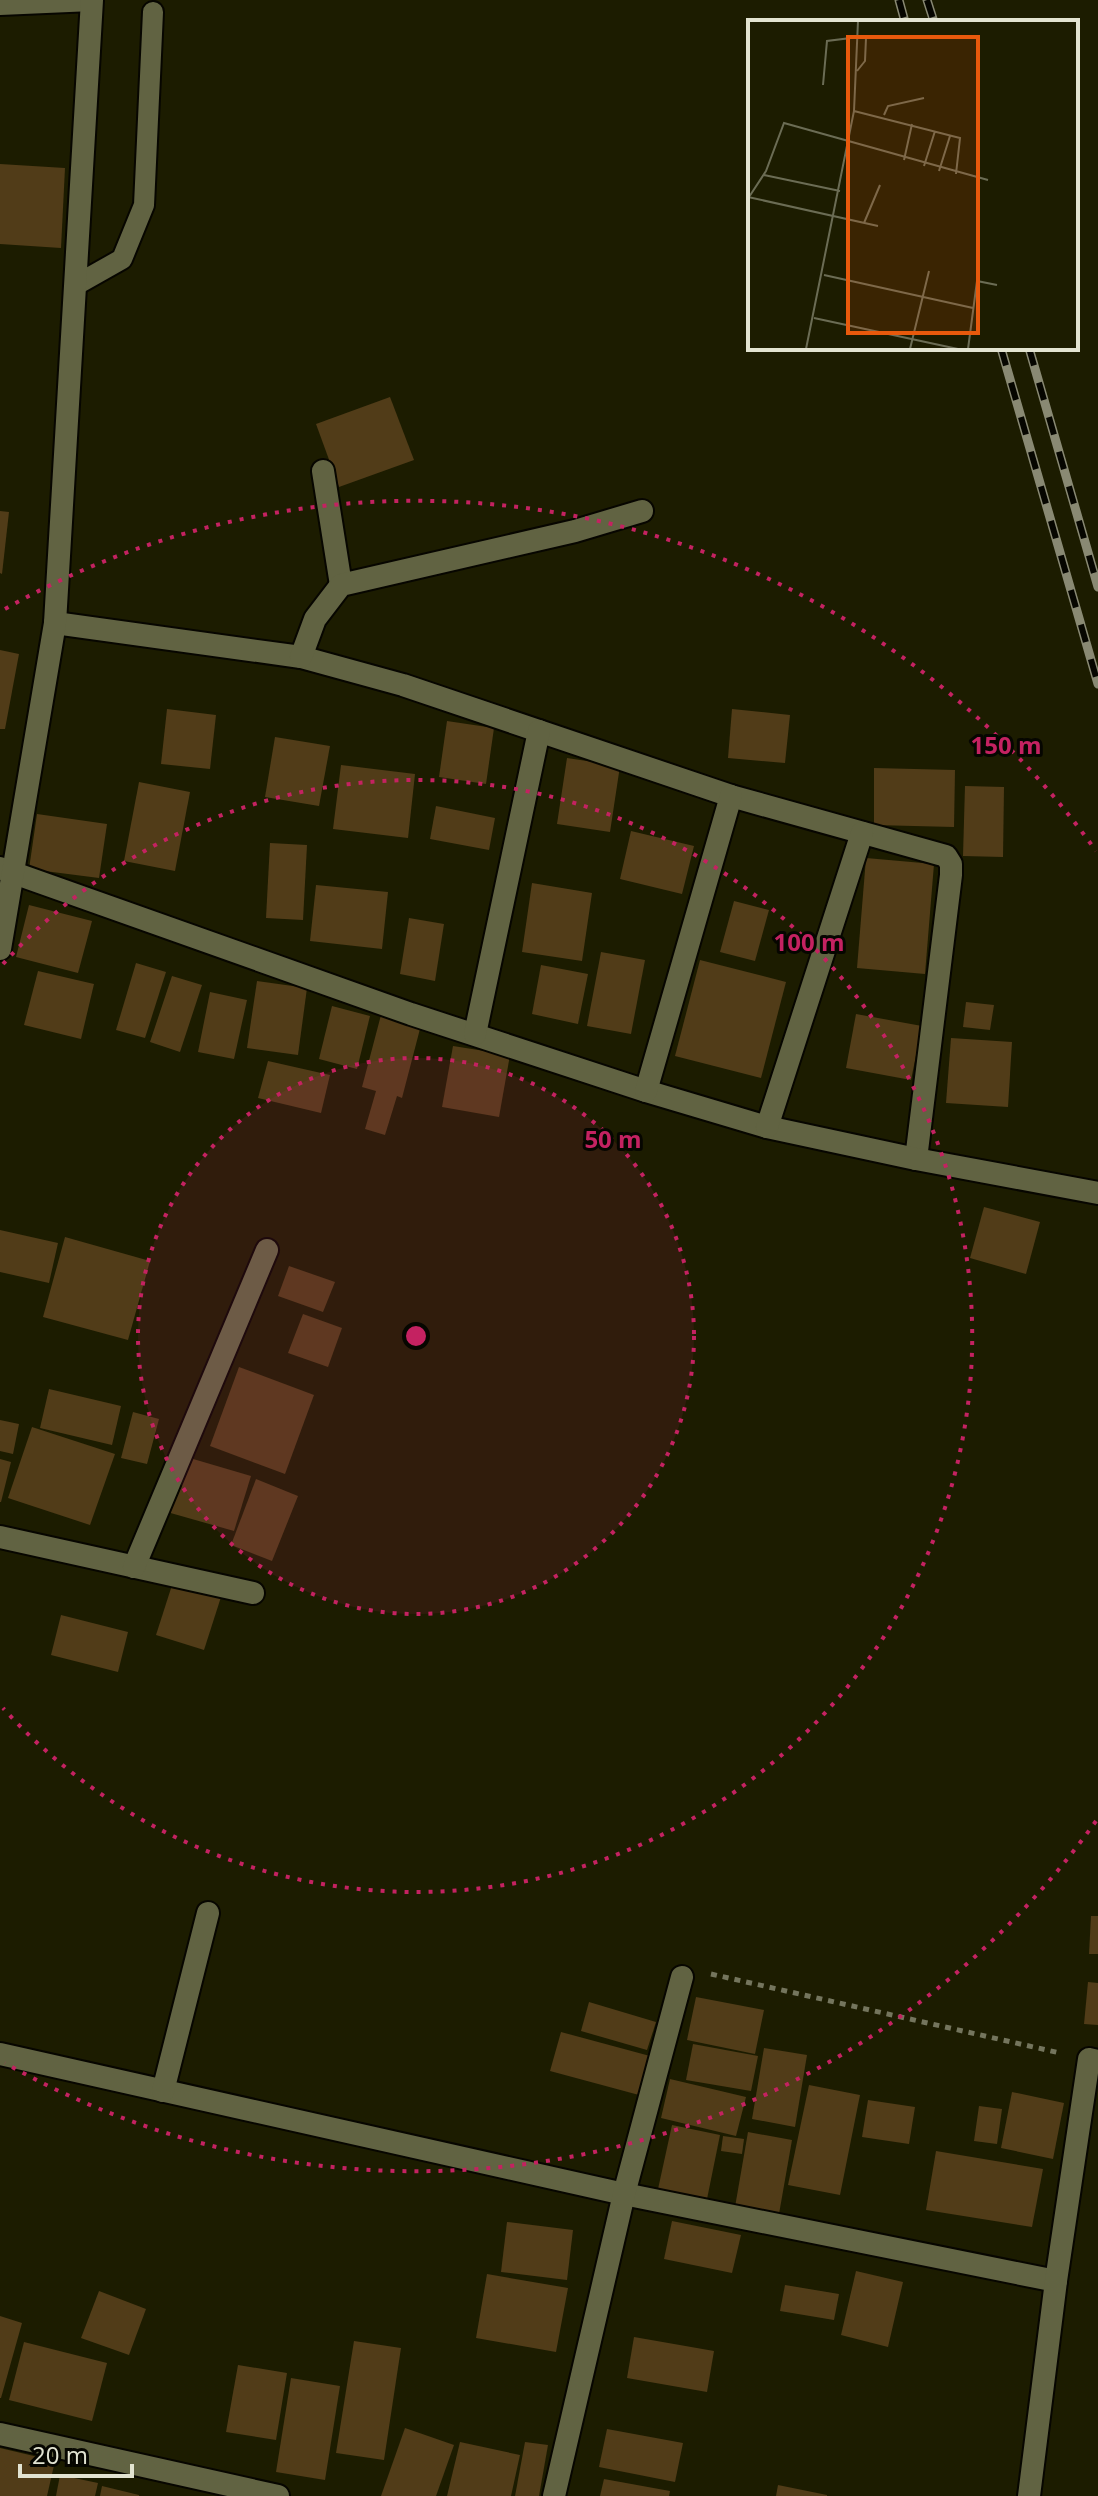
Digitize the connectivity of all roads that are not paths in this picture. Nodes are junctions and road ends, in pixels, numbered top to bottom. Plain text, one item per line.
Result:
1 (92, 0) edge
2 (0, 5) edge
3 (153, 12) dead end
4 (76, 285) junction
5 (323, 471) dead end
6 (642, 511) dead end
7 (341, 585) junction
8 (55, 623) junction
9 (301, 657) junction
10 (539, 731) junction
11 (731, 796) junction
12 (862, 833) junction
13 (7, 870) edge
14 (0, 949) edge
15 (475, 1034) junction
16 (646, 1091) junction
17 (767, 1127) junction
18 (916, 1159) junction
19 (1098, 1193) edge
20 (267, 1250) dead end
21 (0, 1537) edge
22 (134, 1567) junction
23 (253, 1593) dead end
24 (208, 1913) dead end
25 (682, 1977) road end
26 (0, 2054) edge
27 (1093, 2060) edge
28 (163, 2091) junction
29 (624, 2194) junction
30 (1056, 2281) junction
31 (0, 2434) edge
32 (278, 2496) edge
33 (554, 2496) edge
34 (1029, 2496) edge

1 - 2 lane
1 - 4 street
3 - 4 lane
4 - 8 street
5 - 7 street
6 - 7 street
7 - 9 street
8 - 9 street
8 - 13 street
9 - 10 street
10 - 11 street
10 - 15 street
11 - 12 street
11 - 16 street
12 - 17 street
12 - 18 street
13 - 14 street
13 - 15 street
15 - 16 street
16 - 17 street
17 - 18 street
18 - 19 street
20 - 22 street
21 - 22 street
22 - 23 street
24 - 28 street
25 - 29 street
26 - 28 street
27 - 30 street
28 - 29 street
29 - 30 street
29 - 33 street
30 - 34 street
31 - 32 street

